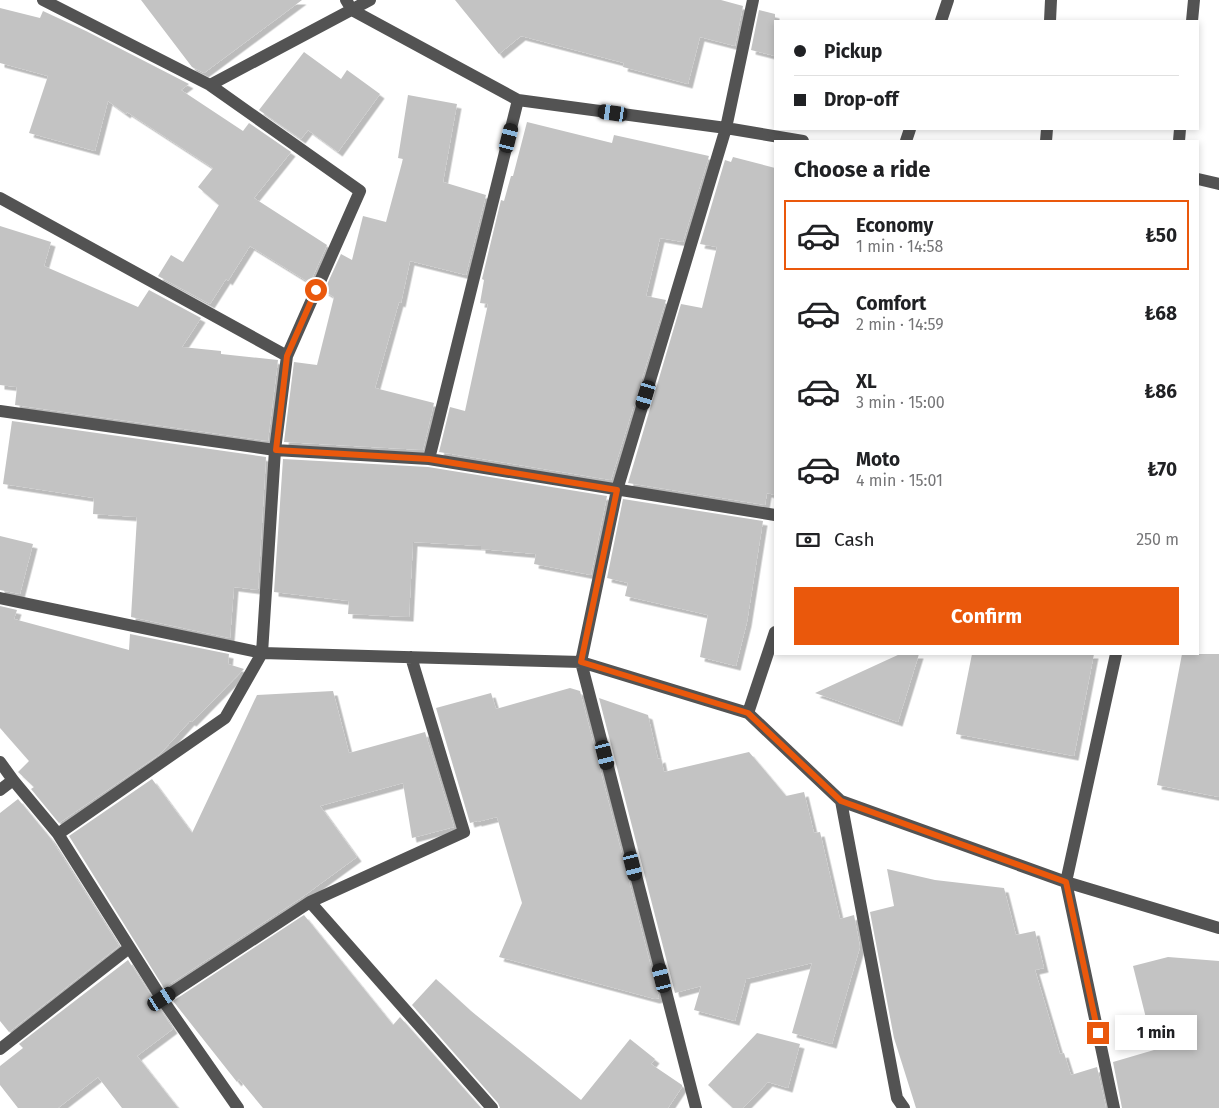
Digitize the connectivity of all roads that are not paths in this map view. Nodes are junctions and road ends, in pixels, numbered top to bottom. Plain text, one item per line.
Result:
1 (42, 0) edge
2 (370, 0) edge
3 (753, 0) edge
4 (948, 0) edge
5 (1051, 0) edge
6 (1194, 0) edge
7 (349, 5) edge
8 (941, 20) edge
9 (1050, 20) edge
10 (1192, 20) edge
11 (210, 85) junction
12 (518, 100) junction
13 (726, 128) junction
14 (797, 140) edge
15 (1199, 179) edge
16 (1219, 184) edge
17 (0, 198) edge
18 (287, 356) junction
19 (0, 411) edge
20 (276, 450) junction
21 (429, 459) junction
22 (617, 490) junction
23 (774, 515) edge
24 (0, 598) edge
25 (774, 635) edge
26 (262, 652) junction
27 (1116, 655) edge
28 (412, 657) junction
29 (581, 662) junction
30 (748, 713) junction
31 (0, 762) edge
32 (13, 780) junction
33 (0, 790) edge
34 (841, 801) junction
35 (58, 834) junction
36 (1066, 882) junction
37 (310, 902) junction
38 (1219, 928) edge
39 (128, 948) junction
40 (162, 999) junction
41 (0, 1049) edge
42 (233, 1106) edge
43 (492, 1108) edge
44 (696, 1108) edge
45 (904, 1108) edge
46 (1114, 1108) edge

1 - 11 street
2 - 7 street
3 - 13 street
4 - 8 street
5 - 9 street
6 - 10 street
7 - 11 street
7 - 12 street
11 - 18 street
12 - 13 street
12 - 21 street
13 - 14 street
13 - 22 street
15 - 16 street
17 - 18 street
18 - 20 street
19 - 20 street
20 - 21 street
20 - 26 street
21 - 22 street
22 - 23 street
22 - 29 street
24 - 26 street
25 - 30 street
26 - 28 street
26 - 35 street
27 - 36 street
28 - 29 street
28 - 37 street
29 - 30 street
29 - 44 street
30 - 34 street
31 - 32 street
32 - 33 street
32 - 35 street
34 - 36 street
34 - 45 street
35 - 39 street
36 - 38 street
36 - 46 street
37 - 40 street
37 - 43 street
39 - 40 street
39 - 41 street
40 - 42 street

